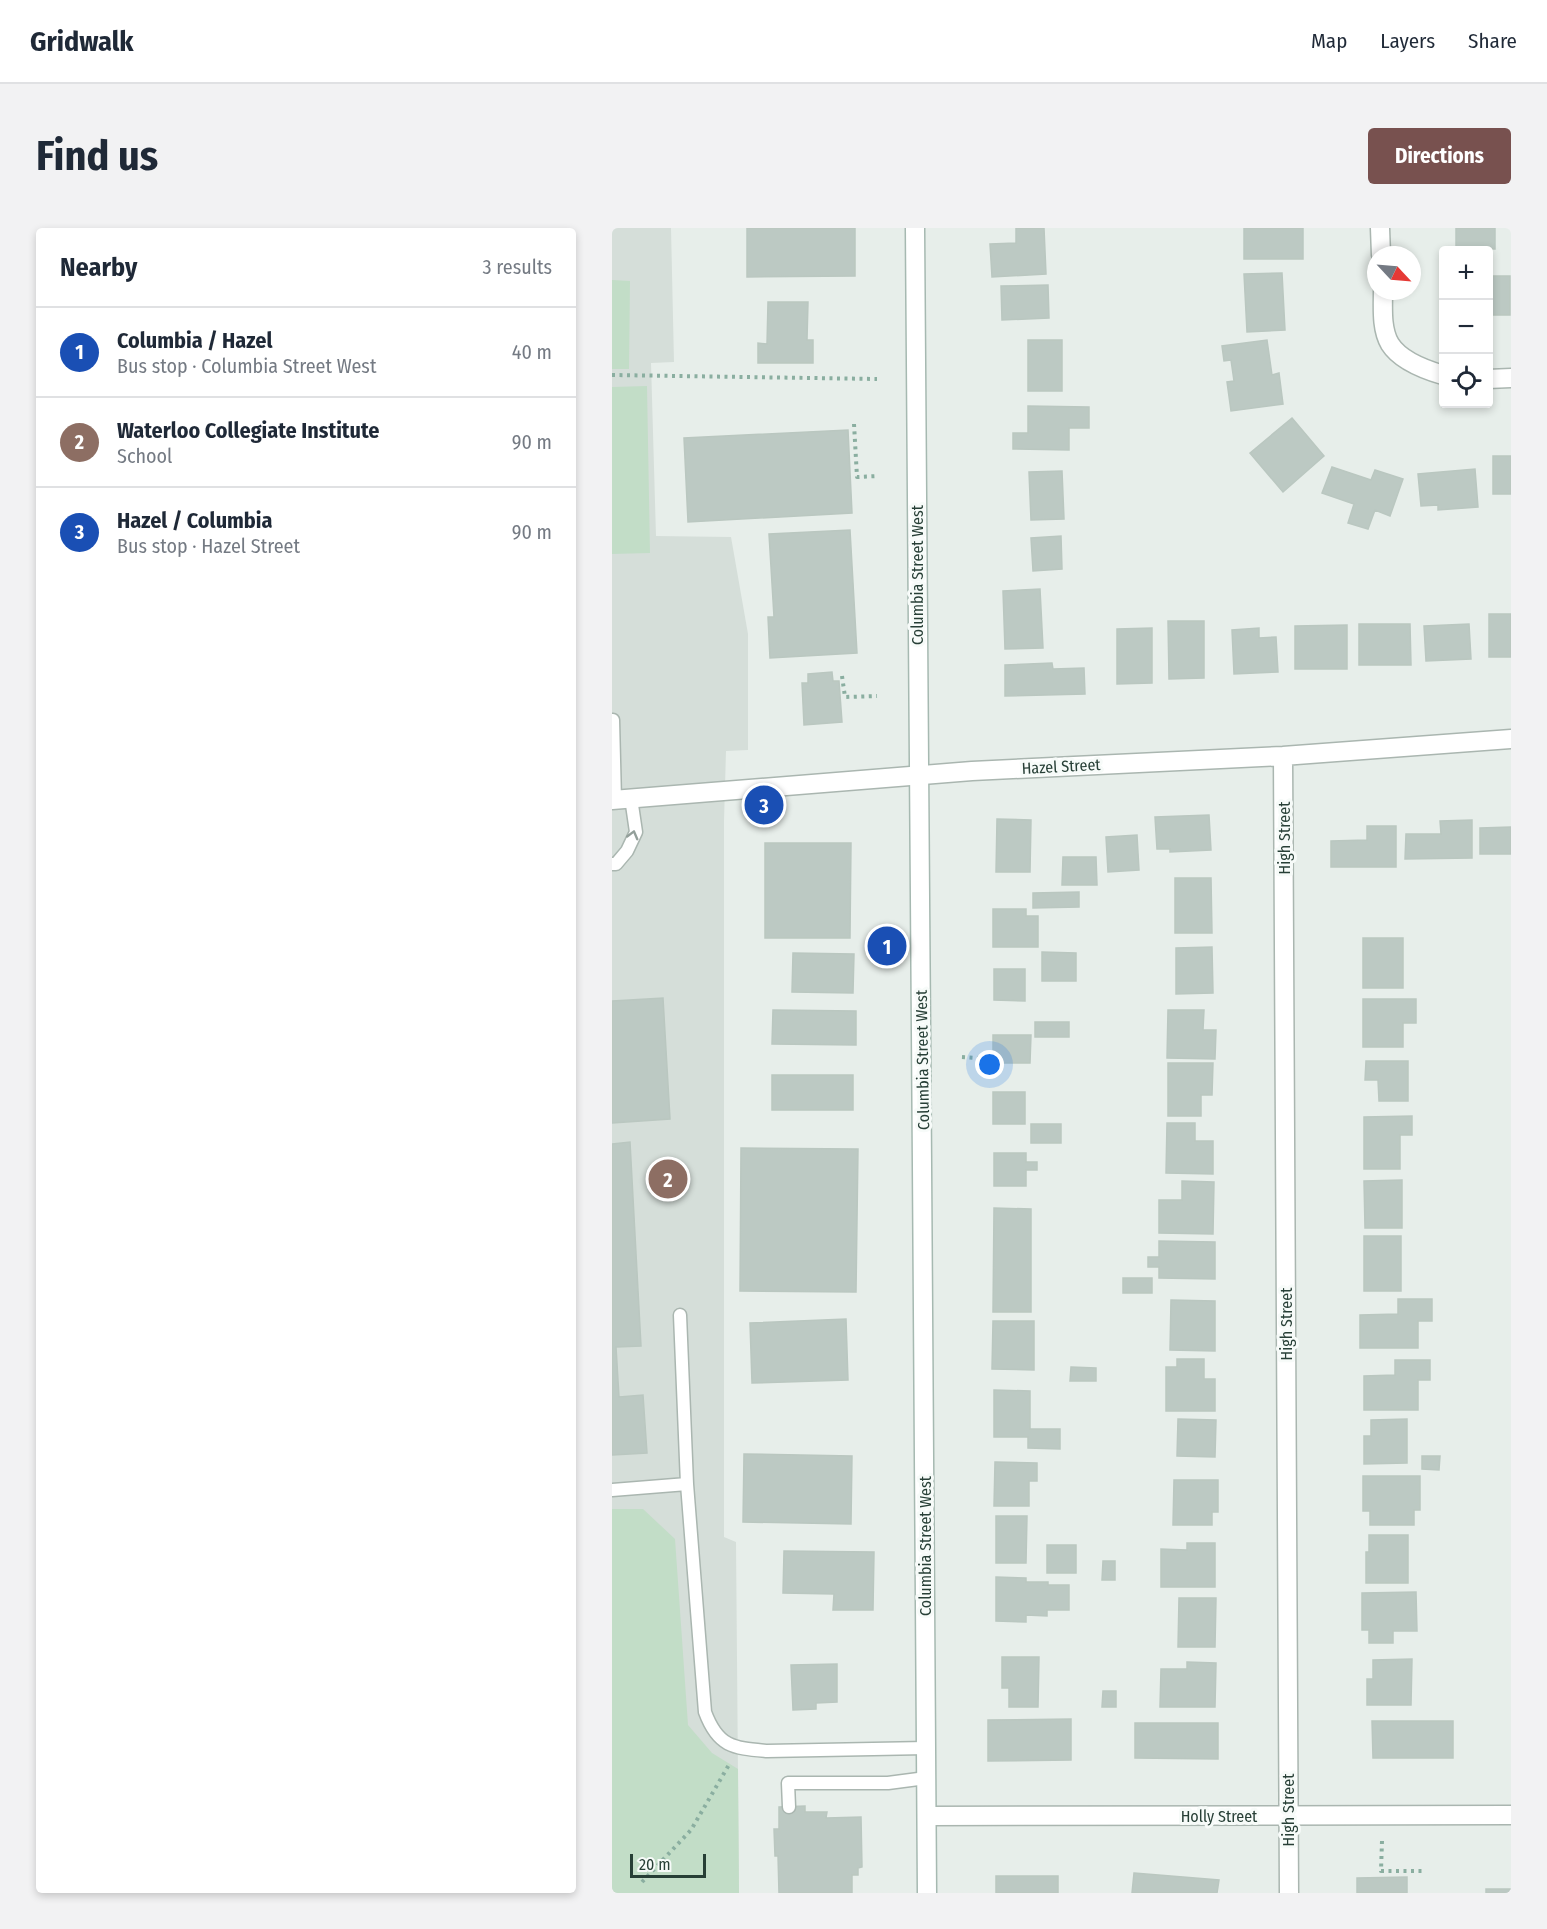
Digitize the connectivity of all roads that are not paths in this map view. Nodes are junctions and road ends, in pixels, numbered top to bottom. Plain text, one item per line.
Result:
1 (915, 228) edge
2 (1380, 228) edge
3 (1381, 246) edge
4 (1383, 300) edge
5 (1439, 374) edge
6 (1511, 378) edge
7 (1493, 379) edge
8 (613, 720) edge
9 (1511, 739) edge
10 (1283, 756) junction
11 (920, 776) junction
12 (619, 799) edge
13 (612, 864) edge
14 (680, 1315) dead end
15 (687, 1484) junction
16 (612, 1490) edge
17 (926, 1748) junction
18 (926, 1778) junction
19 (789, 1807) dead end
20 (1511, 1815) edge
21 (927, 1816) junction
22 (1288, 1816) junction
23 (927, 1893) edge
24 (1289, 1893) edge

1 - 11 street, Columbia Street West
2 - 3 street
4 - 5 street
6 - 7 street
8 - 12 lane
9 - 10 street, Hazel Street
10 - 11 street, Hazel Street
10 - 22 street, High Street
11 - 12 street, Hazel Street
11 - 17 street, Columbia Street West
13 -> 12 lane
14 - 15 lane
15 - 16 lane
15 - 17 lane
17 - 18 street, Columbia Street West
18 - 19 lane
18 - 21 street, Columbia Street West
20 - 22 street, Holly Street
21 - 22 street, Holly Street
21 - 23 street, Columbia Street West
22 - 24 street, High Street

